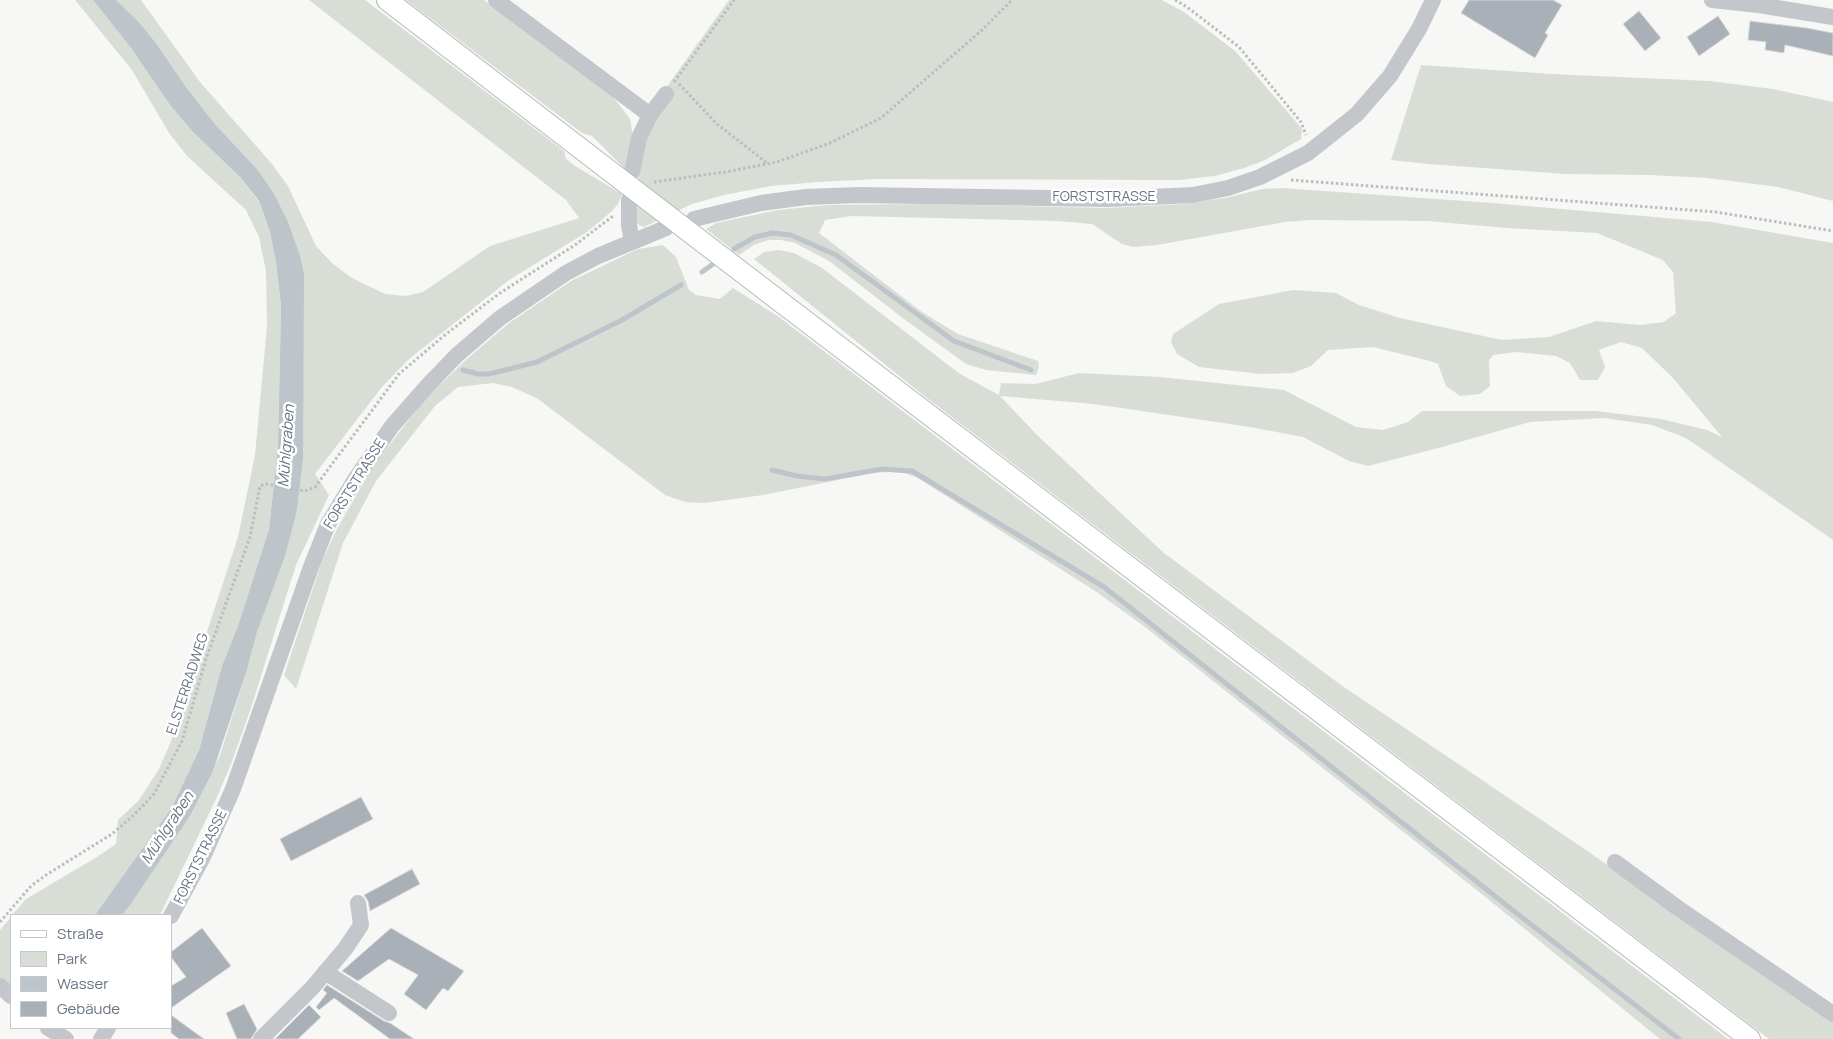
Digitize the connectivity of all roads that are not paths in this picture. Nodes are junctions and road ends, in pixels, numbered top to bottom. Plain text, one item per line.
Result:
1 (387, 0) edge
2 (496, 0) edge
3 (1433, 0) edge
4 (1712, 0) edge
5 (1833, 17) edge
6 (666, 94) road end
7 (650, 115) junction
8 (632, 172) dead end
9 (628, 200) dead end
10 (694, 220) dead end
11 (666, 228) dead end
12 (632, 242) junction
13 (1615, 862) dead end
14 (358, 903) dead end
15 (172, 914) edge
16 (325, 972) junction
17 (0, 986) edge
18 (10, 995) edge
19 (389, 1013) dead end
20 (1833, 1014) edge
21 (50, 1029) edge
22 (66, 1039) edge
23 (261, 1039) edge
24 (1750, 1039) edge

1 - 24 main road, bridge
2 - 7 street
3 - 10 street, FORSTSTRASSE
4 - 5 street
6 - 7 street
7 - 8 street
9 - 12 street
11 - 12 street, FORSTSTRASSE
12 - 15 street, FORSTSTRASSE
13 - 20 street
14 - 16 street
16 - 19 street
16 - 23 street
17 - 18 street
21 - 22 street

